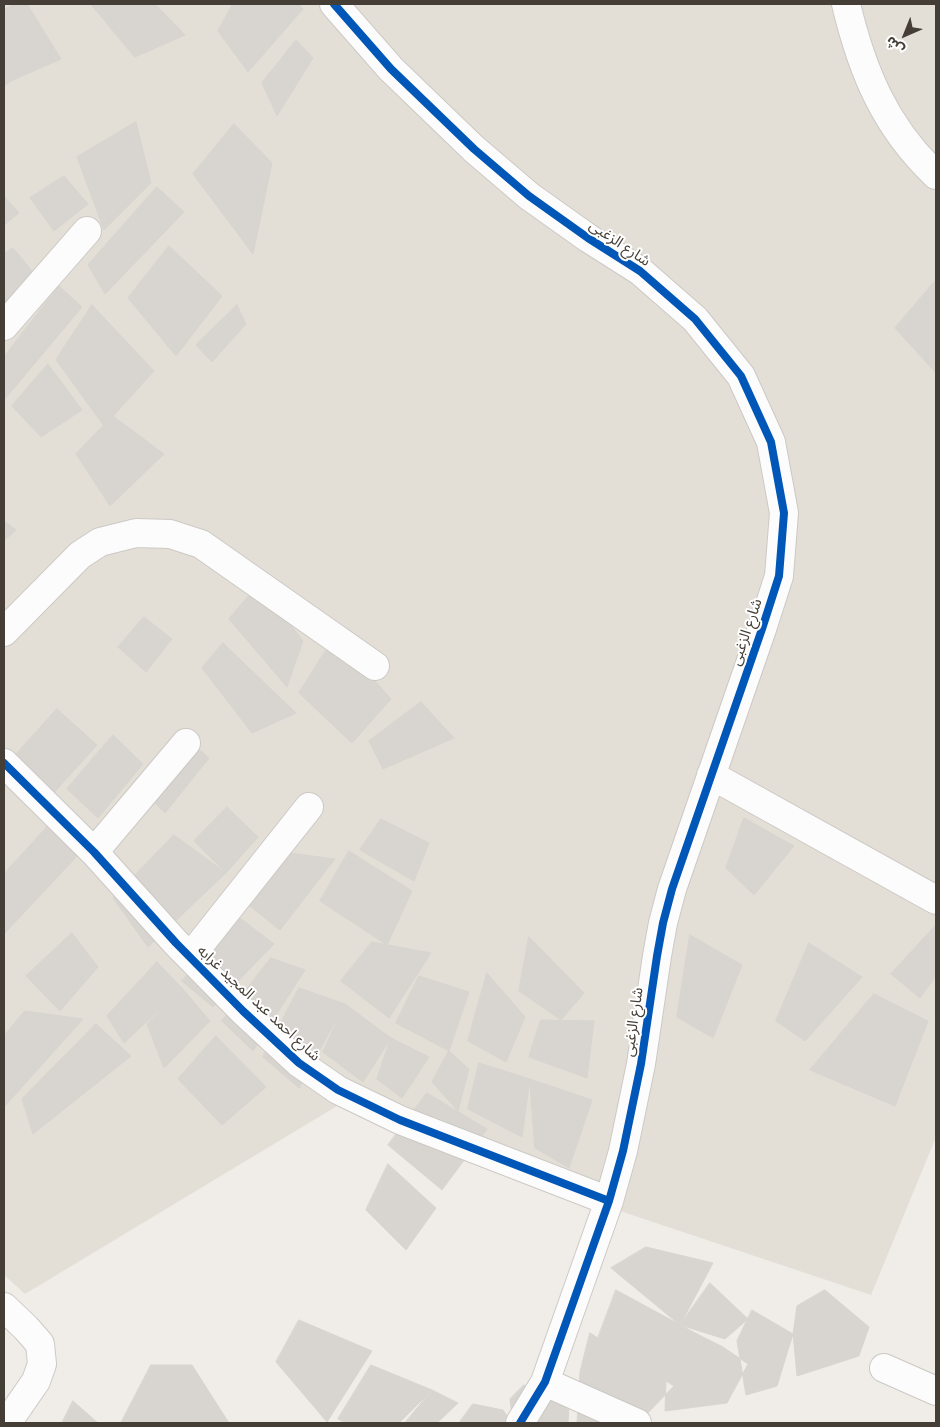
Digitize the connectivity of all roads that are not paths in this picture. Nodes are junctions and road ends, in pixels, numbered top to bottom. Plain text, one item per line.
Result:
1 (334, 4) edge
2 (846, 4) edge
3 (936, 175) edge
4 (87, 231) dead end
5 (4, 326) edge
6 (4, 632) edge
7 (375, 666) dead end
8 (186, 743) dead end
9 (4, 763) edge
10 (710, 775) junction
11 (309, 808) dead end
12 (94, 852) junction
13 (936, 900) edge
14 (190, 957) junction
15 (610, 1201) junction
16 (4, 1307) edge
17 (884, 1368) dead end
18 (544, 1382) junction
19 (936, 1391) edge
20 (7, 1423) edge
21 (520, 1423) edge
22 (638, 1423) edge

1 - 10 street, شارع الزغبى
2 - 3 street
4 - 5 street
6 - 7 street
8 - 12 street
9 - 12 street, شارع احمد عبد المجيد غرابه
10 - 13 street
10 - 15 street, شارع الزغبى
11 - 14 street
12 - 14 street, شارع احمد عبد المجيد غرابه
14 - 15 street, شارع احمد عبد المجيد غرابه
15 - 18 street, شارع الزغبى
16 - 20 street
17 - 19 street
18 - 21 street, شارع الزغبى
18 - 22 street

